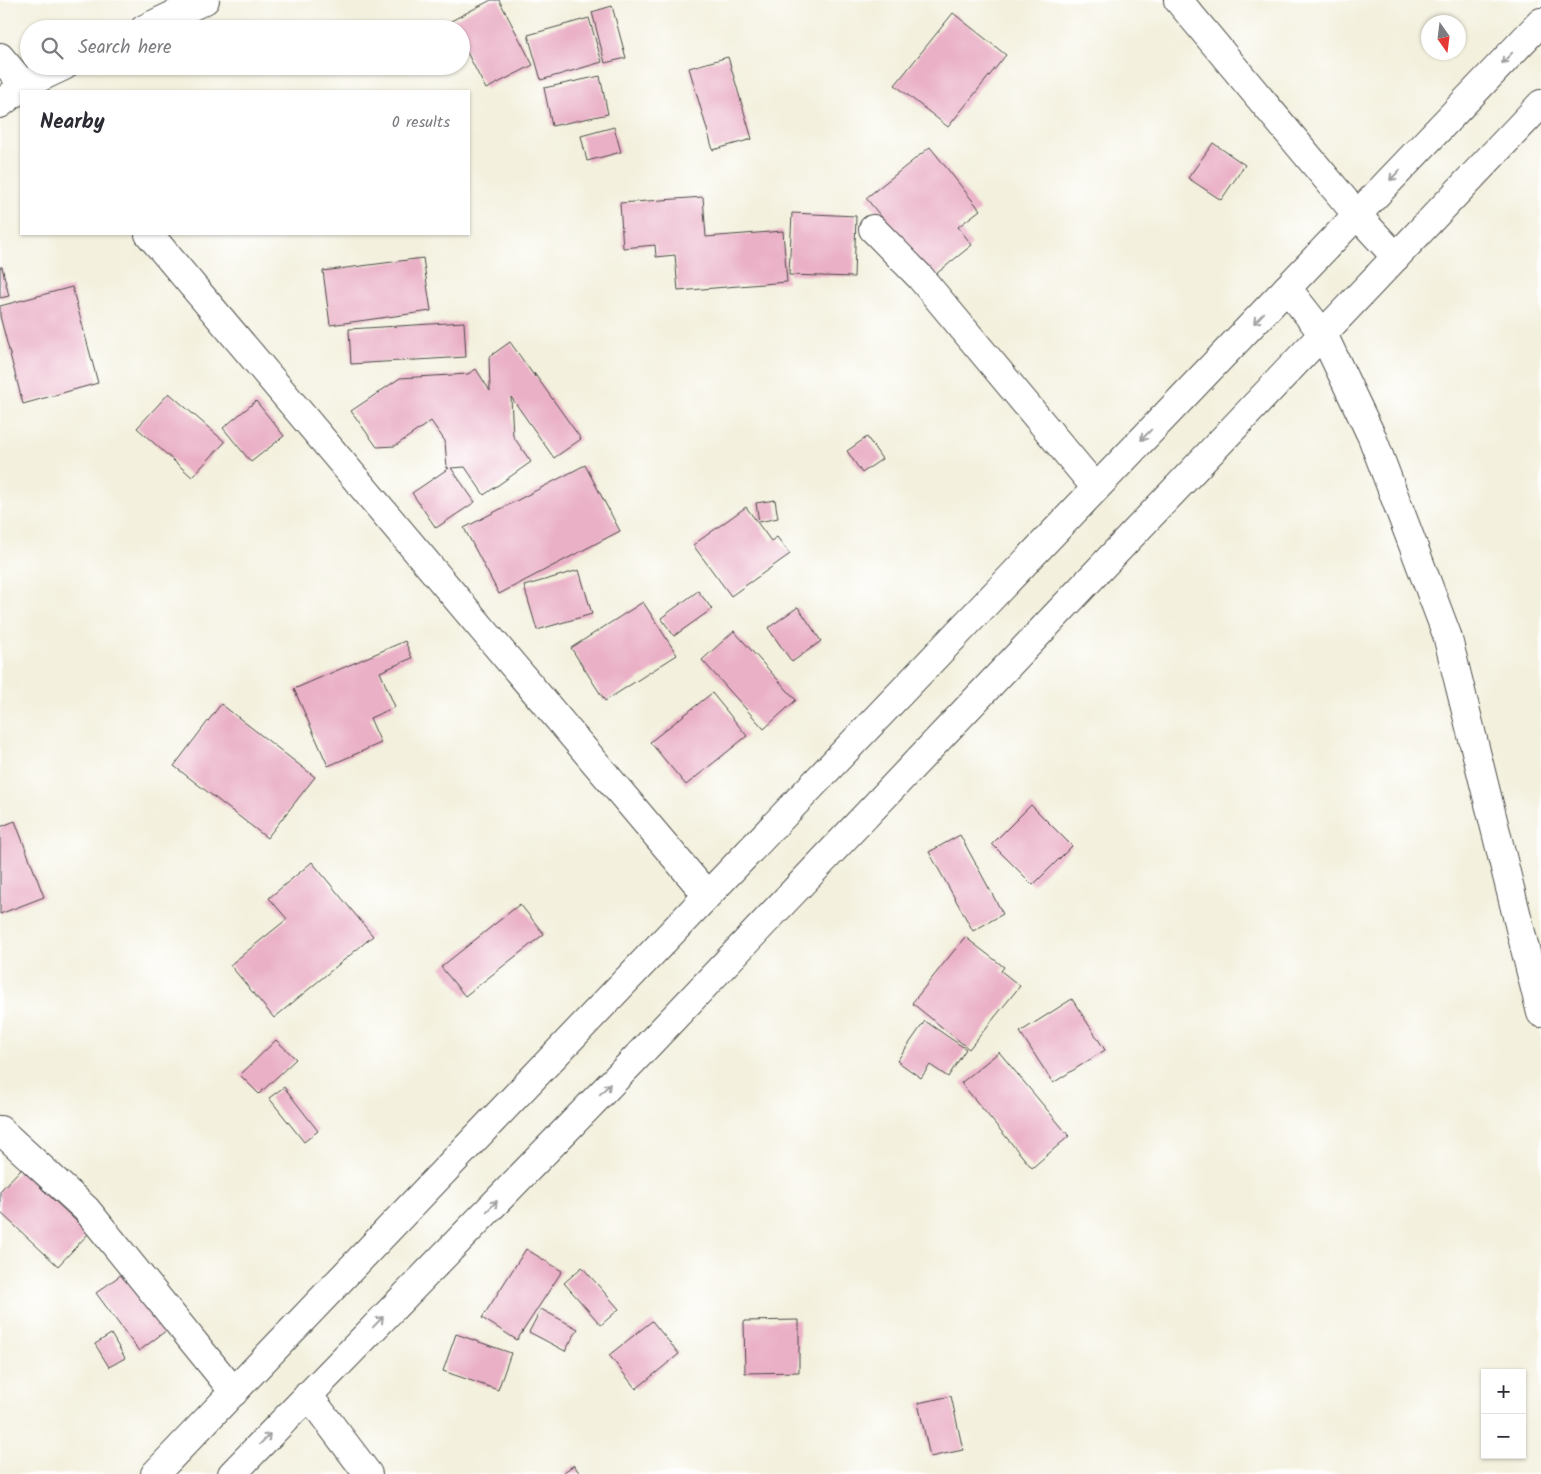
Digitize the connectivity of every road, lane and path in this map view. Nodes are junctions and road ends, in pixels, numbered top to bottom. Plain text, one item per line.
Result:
1 (205, 0) edge
2 (1178, 0) edge
3 (163, 20) edge
4 (1541, 22) edge
5 (0, 57) edge
6 (49, 75) edge
7 (27, 88) edge
8 (20, 92) edge
9 (0, 104) edge
10 (1541, 104) edge
11 (1357, 215) junction
12 (873, 229) dead end
13 (150, 235) edge
14 (1396, 257) junction
15 (1287, 288) junction
16 (1323, 334) junction
17 (1096, 488) junction
18 (708, 895) junction
19 (1541, 1010) edge
20 (0, 1130) edge
21 (234, 1392) junction
22 (308, 1395) junction
23 (155, 1474) edge
24 (232, 1474) edge
25 (368, 1474) edge

1 - 3 main road
2 - 11 main road
4 -> 11 main road
5 - 7 main road
6 - 7 main road
8 - 9 main road
10 - 14 main road
11 - 14 main road
11 - 15 main road
12 - 17 main road
13 - 18 main road
14 - 16 main road
15 - 16 main road
15 -> 17 main road
16 - 19 main road
22 -> 16 main road
17 - 18 main road
18 - 21 main road
20 - 21 main road
21 - 23 main road
24 -> 22 main road
22 - 25 main road

